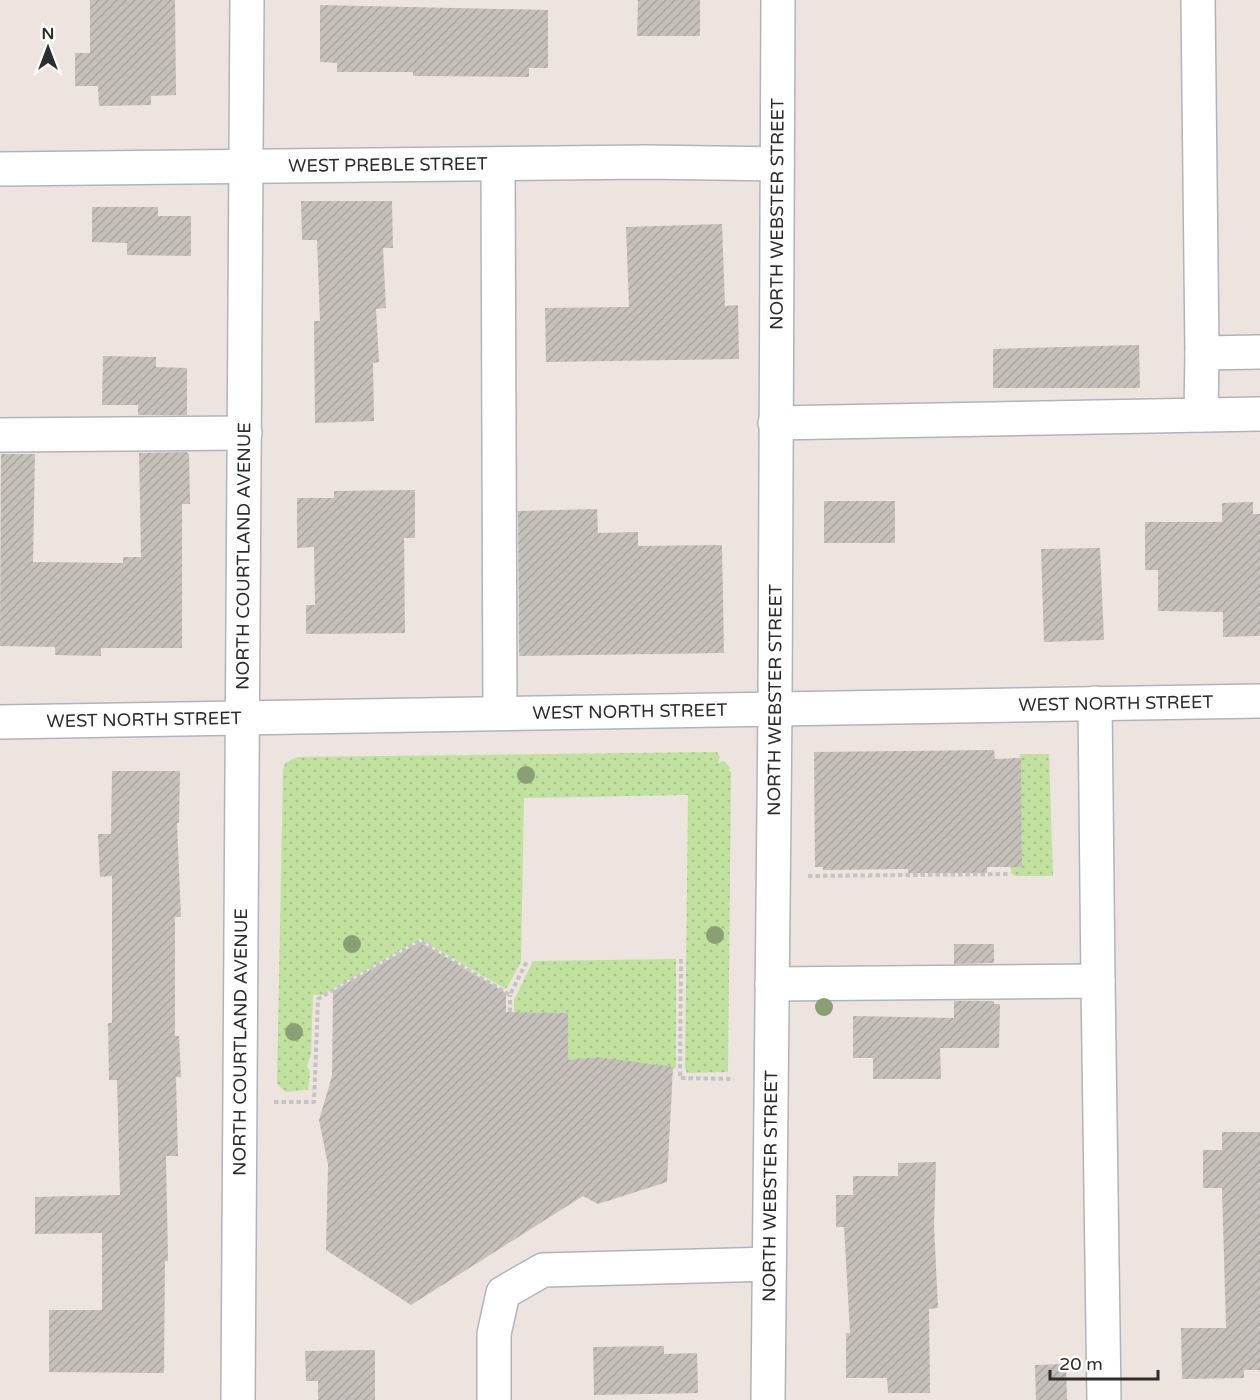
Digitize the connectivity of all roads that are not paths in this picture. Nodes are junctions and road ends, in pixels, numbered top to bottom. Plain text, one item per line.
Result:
1 (247, 0) edge
2 (778, 0) edge
3 (1198, 0) edge
4 (498, 164) junction
5 (777, 164) junction
6 (246, 167) junction
7 (0, 170) edge
8 (1260, 352) edge
9 (1202, 353) junction
10 (1260, 414) edge
11 (1201, 415) junction
12 (775, 423) junction
13 (245, 433) junction
14 (0, 435) edge
15 (1260, 701) edge
16 (1095, 703) junction
17 (775, 709) junction
18 (500, 713) junction
19 (243, 719) junction
20 (0, 722) edge
21 (1098, 981) junction
22 (772, 984) junction
23 (769, 1264) junction
24 (238, 1400) edge
25 (494, 1400) edge
26 (768, 1400) edge
27 (1104, 1400) edge

1 - 6 street, NORTH COURTLAND AVENUE
2 - 5 street, NORTH WEBSTER STREET
3 - 9 street
4 - 5 street, WEST PREBLE STREET
4 - 6 street, WEST PREBLE STREET
4 - 18 street
5 - 12 street, NORTH WEBSTER STREET
6 - 7 street, WEST PREBLE STREET
6 - 13 street, NORTH COURTLAND AVENUE
8 - 9 street
9 - 11 street
10 - 11 street
11 - 12 street
12 - 17 street, NORTH WEBSTER STREET
13 - 14 street
13 - 19 street, NORTH COURTLAND AVENUE
15 - 16 street, WEST NORTH STREET
16 - 17 street, WEST NORTH STREET
16 - 21 street
17 - 18 street, WEST NORTH STREET
17 - 22 street, NORTH WEBSTER STREET
18 - 19 street, WEST NORTH STREET
19 - 20 street, WEST NORTH STREET
19 - 24 street, NORTH COURTLAND AVENUE
21 - 22 street
21 - 27 street
22 - 23 street, NORTH WEBSTER STREET
23 - 25 street
23 - 26 street, NORTH WEBSTER STREET

